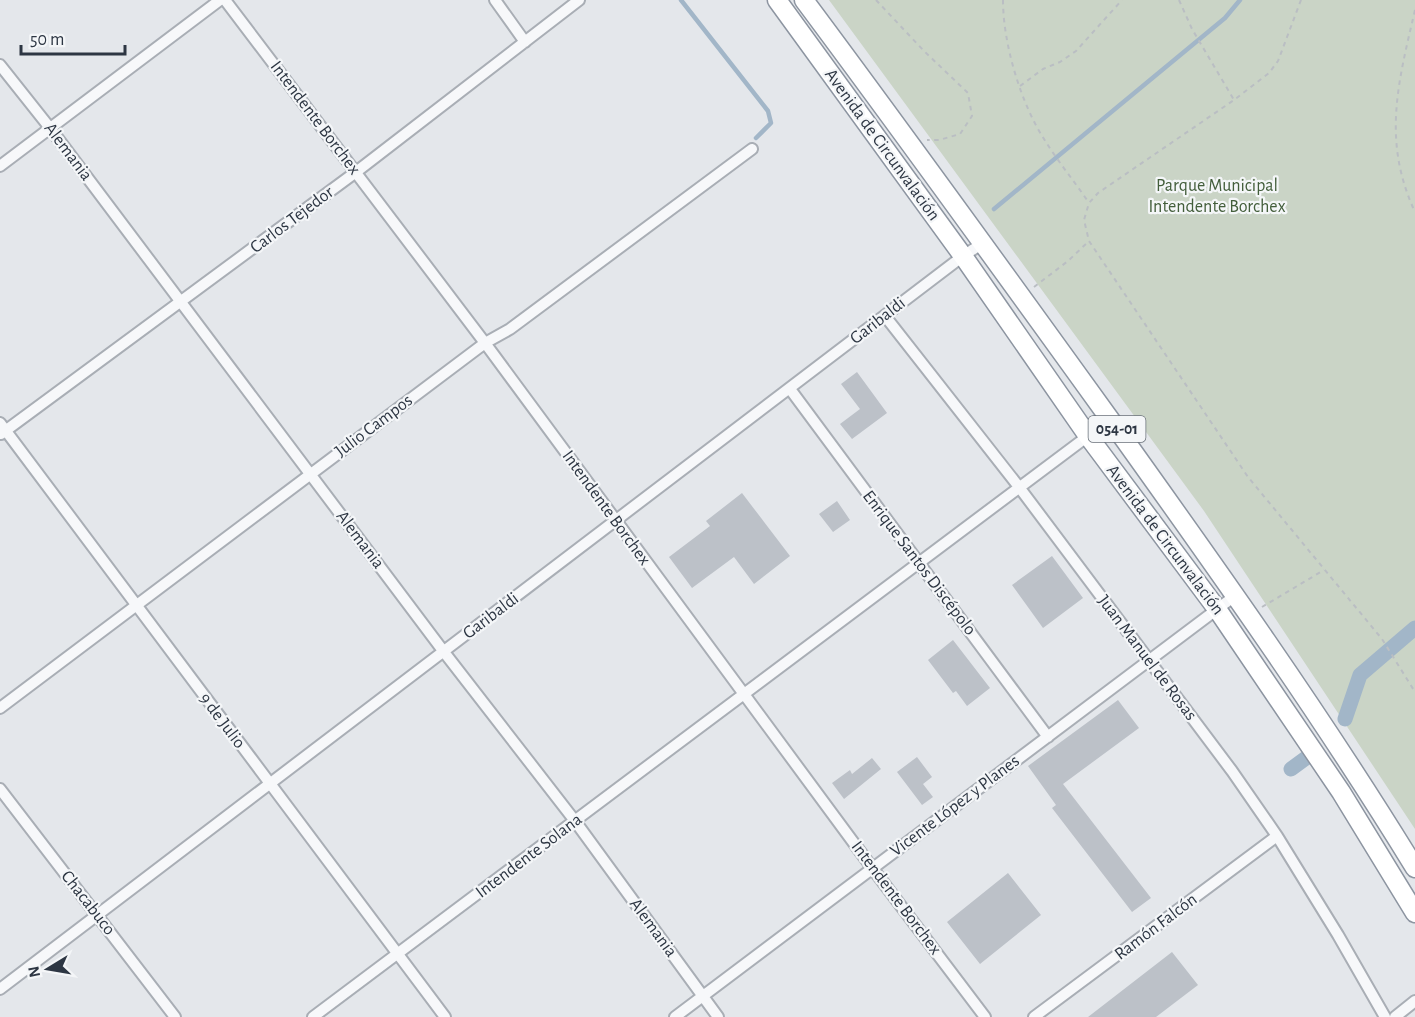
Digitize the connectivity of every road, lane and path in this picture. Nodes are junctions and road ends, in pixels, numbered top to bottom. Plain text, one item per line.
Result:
1 (220, 0) edge
2 (225, 0) edge
3 (495, 0) edge
4 (579, 0) edge
5 (777, 0) edge
6 (804, 0) edge
7 (876, 0) edge
8 (1003, 0) edge
9 (1122, 0) edge
10 (1179, 0) edge
11 (1300, 0) edge
12 (1415, 10) edge
13 (525, 42) junction
14 (0, 64) edge
15 (1020, 86) junction
16 (1234, 100) junction
17 (50, 128) junction
18 (908, 139) junction
19 (752, 149) dead end
20 (0, 166) edge
21 (356, 172) junction
22 (1089, 203) junction
23 (1415, 212) edge
24 (1089, 241) junction
25 (983, 243) junction
26 (963, 256) junction
27 (1033, 288) dead end
28 (181, 302) junction
29 (885, 316) junction
30 (485, 343) junction
31 (790, 389) junction
32 (2, 429) edge
33 (1088, 436) junction
34 (310, 474) junction
35 (1019, 488) junction
36 (616, 522) junction
37 (919, 563) junction
38 (1324, 570) junction
39 (1236, 595) junction
40 (135, 605) junction
41 (1260, 608) dead end
42 (1217, 609) junction
43 (444, 652) junction
44 (1149, 661) junction
45 (1415, 692) edge
46 (743, 693) junction
47 (0, 708) edge
48 (1048, 737) junction
49 (270, 784) junction
50 (0, 789) edge
51 (575, 821) junction
52 (1277, 836) junction
53 (873, 868) junction
54 (1415, 868) edge
55 (1415, 913) edge
56 (97, 915) junction
57 (398, 954) junction
58 (0, 989) edge
59 (703, 996) junction
60 (1415, 1001) edge
61 (175, 1017) edge
62 (313, 1017) edge
63 (445, 1017) edge
64 (675, 1017) edge
65 (718, 1017) edge
66 (985, 1017) edge
67 (1034, 1017) edge
68 (1385, 1017) edge
69 (1395, 1017) edge

1 - 17 street
2 - 21 street, Intendente Borchex
3 - 13 street
4 - 13 street, Carlos Tejedor
5 - 26 highway, Avenida de Circunvalación / 054-01
6 - 18 highway, Avenida de Circunvalación / 054-01
7 - 18 path
8 - 15 path
9 - 15 path
10 - 16 path
11 - 16 path
12 - 23 path
13 - 21 street, Carlos Tejedor
14 - 17 street, Alemania
15 - 22 path
16 - 22 path
17 - 20 street
17 - 28 street, Alemania
18 - 25 highway, Avenida de Circunvalación / 054-01
19 - 30 street, Julio Campos
21 - 28 street, Carlos Tejedor
21 - 30 street, Intendente Borchex
22 - 24 path
24 - 27 path
24 - 38 path
25 - 26 street, Garibaldi
25 - 39 highway, Avenida de Circunvalación / 054-01
26 - 29 street, Garibaldi
26 - 33 highway, Avenida de Circunvalación / 054-01
28 - 32 street, Carlos Tejedor
28 - 34 street, Alemania
29 - 31 street, Garibaldi
29 - 35 street, Juan Manuel de Rosas
30 - 34 street, Julio Campos
30 - 36 street, Intendente Borchex
31 - 36 street, Garibaldi
31 - 37 street, Enrique Santos Discépolo
32 - 40 street, 9 de Julio
33 - 35 street, Intendente Solana
33 - 42 highway, Avenida de Circunvalación / 054-01
34 - 40 street, Julio Campos
34 - 43 street, Alemania
35 - 37 street, Intendente Solana
35 - 44 street, Juan Manuel de Rosas
36 - 43 street, Garibaldi
36 - 46 street, Intendente Borchex
37 - 46 street, Intendente Solana
37 - 48 street, Enrique Santos Discépolo
38 - 41 path
38 - 45 path
39 - 42 street, Vicente López y Planes
39 - 54 highway, Avenida de Circunvalación / 054-01
40 - 47 street, Julio Campos
40 - 49 street, 9 de Julio
42 - 44 street, Vicente López y Planes
42 - 55 highway, Avenida de Circunvalación / 054-01
43 - 49 street, Garibaldi
43 - 51 street, Alemania
44 - 48 street, Vicente López y Planes
44 - 52 street, Juan Manuel de Rosas
46 - 51 street, Intendente Solana
46 - 53 street, Intendente Borchex
48 - 53 street, Vicente López y Planes
49 - 56 street, Garibaldi
49 - 57 street, 9 de Julio
50 - 56 street, Chacabuco
51 - 57 street, Intendente Solana
51 - 59 street, Alemania
52 - 67 street, Ramón Falcón
52 - 68 street, Juan Manuel de Rosas
53 - 59 street, Vicente López y Planes
53 - 66 street, Intendente Borchex
56 - 58 street, Garibaldi
56 - 61 street, Chacabuco
57 - 62 street, Intendente Solana
57 - 63 street, 9 de Julio
59 - 64 street, Vicente López y Planes
59 - 65 street, Alemania
60 - 69 street

